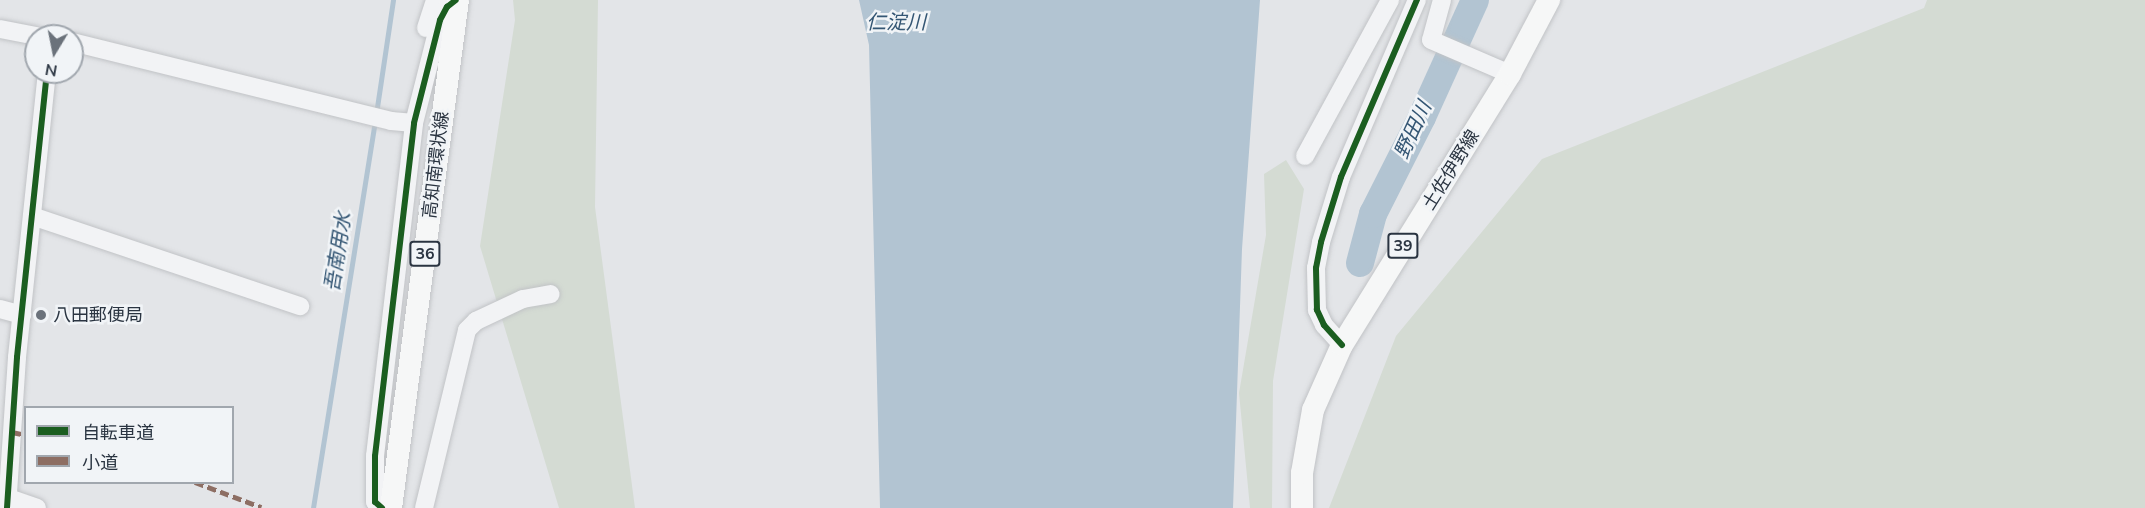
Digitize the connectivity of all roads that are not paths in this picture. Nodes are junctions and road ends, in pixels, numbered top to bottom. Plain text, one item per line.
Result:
1 (435, 0) edge
2 (457, 0) edge
3 (1390, 0) edge
4 (1417, 0) edge
5 (1442, 0) edge
6 (1549, 0) edge
7 (0, 29) edge
8 (24, 34) edge
9 (84, 45) edge
10 (1510, 74) junction
11 (46, 84) edge
12 (422, 90) junction
13 (414, 123) junction
14 (1305, 156) dead end
15 (32, 216) junction
16 (551, 294) dead end
17 (300, 306) dead end
18 (0, 309) edge
19 (22, 315) junction
20 (1342, 345) junction
21 (5, 500) edge
22 (37, 508) edge
23 (382, 508) edge
24 (392, 508) edge
25 (424, 508) edge
26 (1302, 508) edge

1 - 12 street
2 - 12 street
2 - 24 main road, 高知南環状線 / 36
3 - 14 street
4 - 20 street
5 - 10 street
6 - 10 main road, 土佐伊野線 / 39
7 - 8 street
9 - 13 street
10 - 20 main road, 土佐伊野線 / 39
11 - 15 street
12 - 13 street
13 - 23 street
15 - 17 street
15 - 19 street
16 - 25 street
18 - 19 street
19 - 21 street
20 - 26 main road, 土佐伊野線 / 39
21 - 22 street

